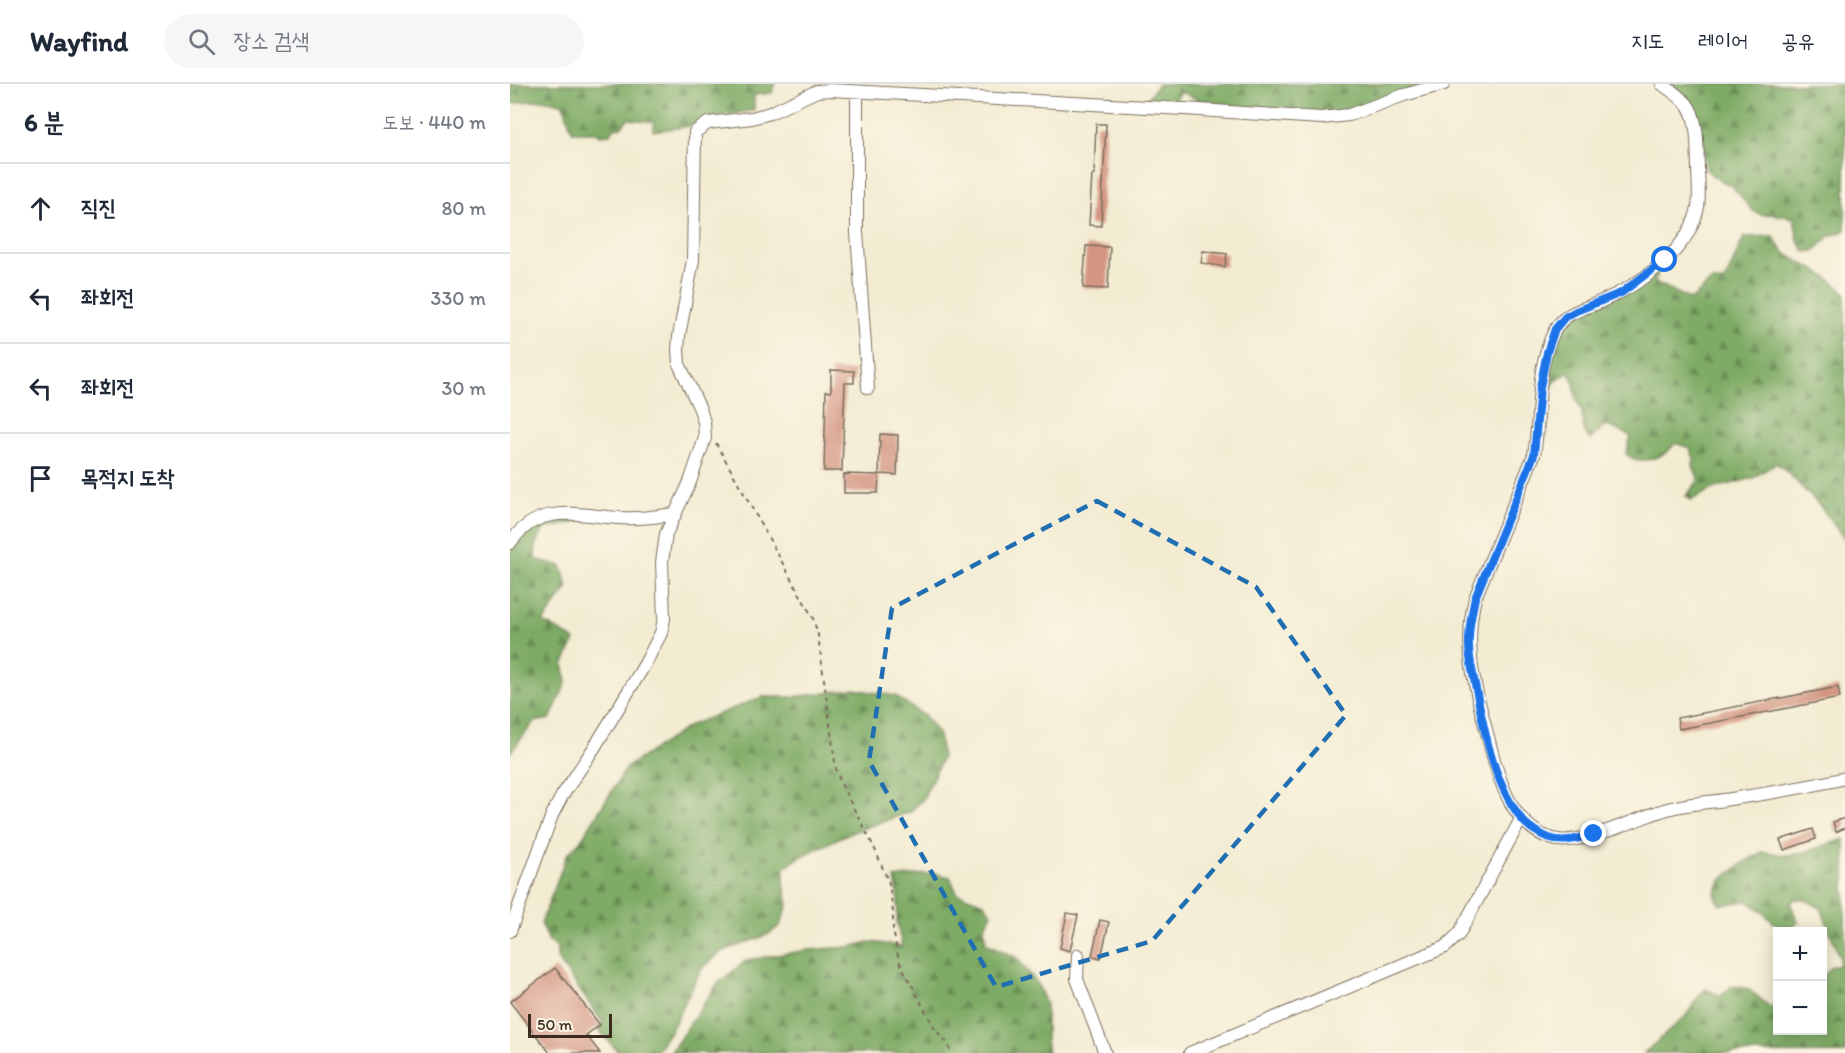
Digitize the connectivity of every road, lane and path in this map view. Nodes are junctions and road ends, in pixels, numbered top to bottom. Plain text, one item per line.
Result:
1 (1444, 84) edge
2 (1662, 84) edge
3 (857, 92) junction
4 (868, 388) dead end
5 (715, 442) dead end
6 (674, 514) junction
7 (510, 543) edge
8 (1845, 778) edge
9 (1521, 819) junction
10 (510, 931) edge
11 (1078, 955) dead end
12 (950, 1053) edge
13 (1105, 1053) edge
14 (1190, 1053) edge

1 - 3 street
2 - 9 street
3 - 4 street
3 - 6 street
5 - 12 path
6 - 7 street
6 - 10 street
8 - 9 street
9 - 14 street
11 - 13 street

